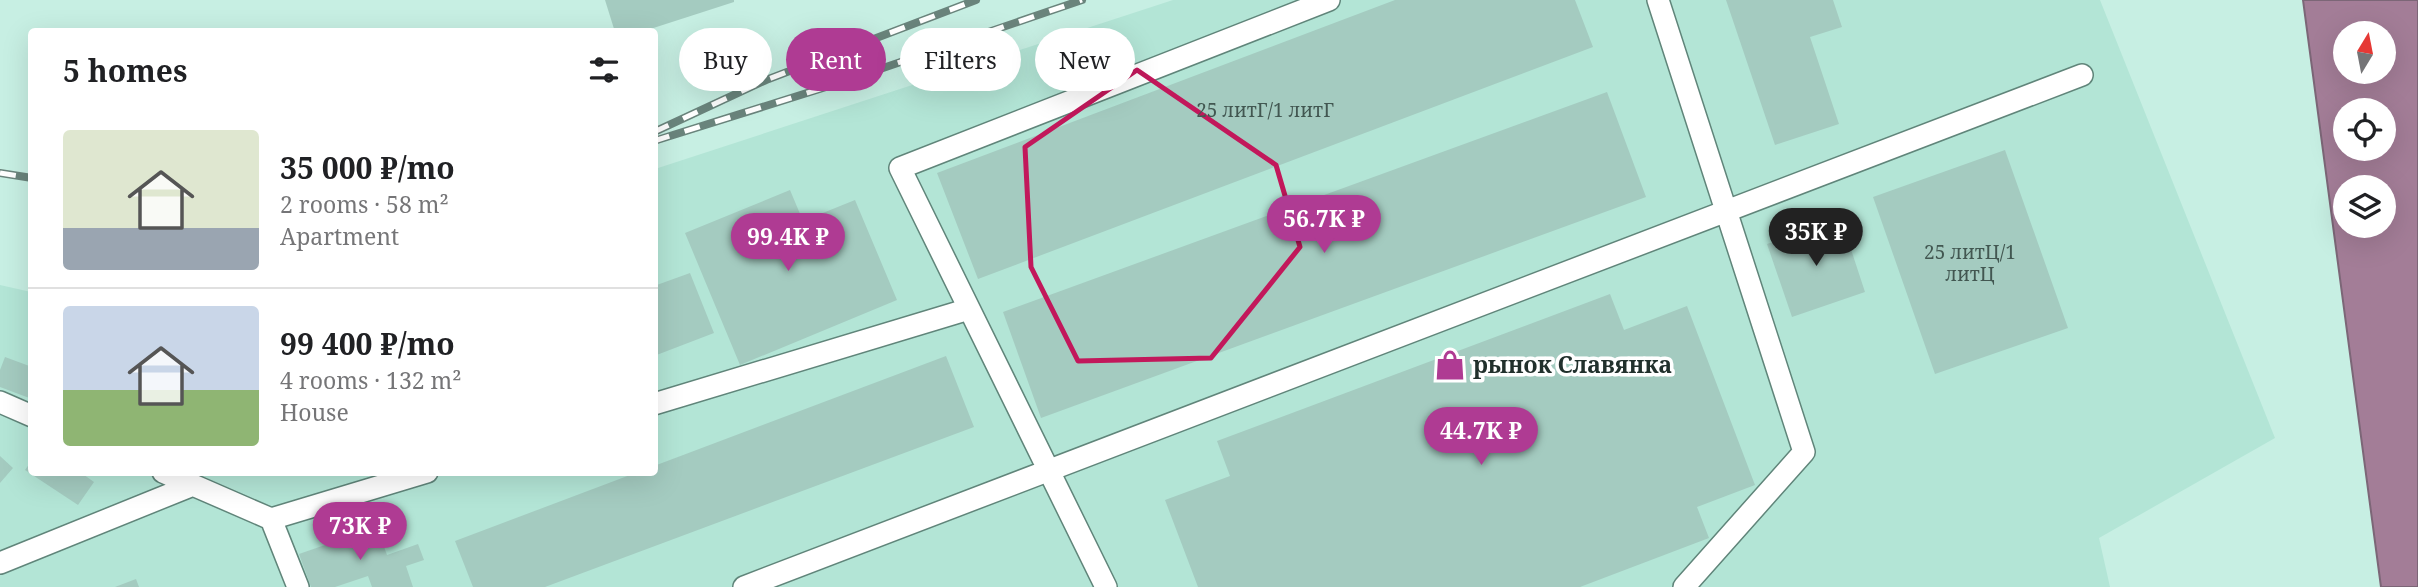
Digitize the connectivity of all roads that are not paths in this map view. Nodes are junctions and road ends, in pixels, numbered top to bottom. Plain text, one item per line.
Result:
1 (1329, 0) edge
2 (1658, 0) edge
3 (2082, 75) dead end
4 (1727, 213) junction
5 (970, 309) junction
6 (0, 402) edge
7 (658, 403) edge
8 (28, 414) edge
9 (1048, 470) junction
10 (172, 476) edge
11 (414, 476) edge
12 (193, 485) junction
13 (271, 519) junction
14 (0, 563) edge
15 (298, 587) edge
16 (744, 587) edge
17 (1106, 587) edge
18 (1684, 587) edge

1 - 5 lane
2 - 4 lane
3 - 4 lane
4 - 9 lane
4 - 18 lane
5 - 7 lane
5 - 9 lane
6 - 8 lane
9 - 16 lane
9 - 17 lane
10 - 12 lane
11 - 13 lane
12 - 13 lane
12 - 14 lane
13 - 15 lane

